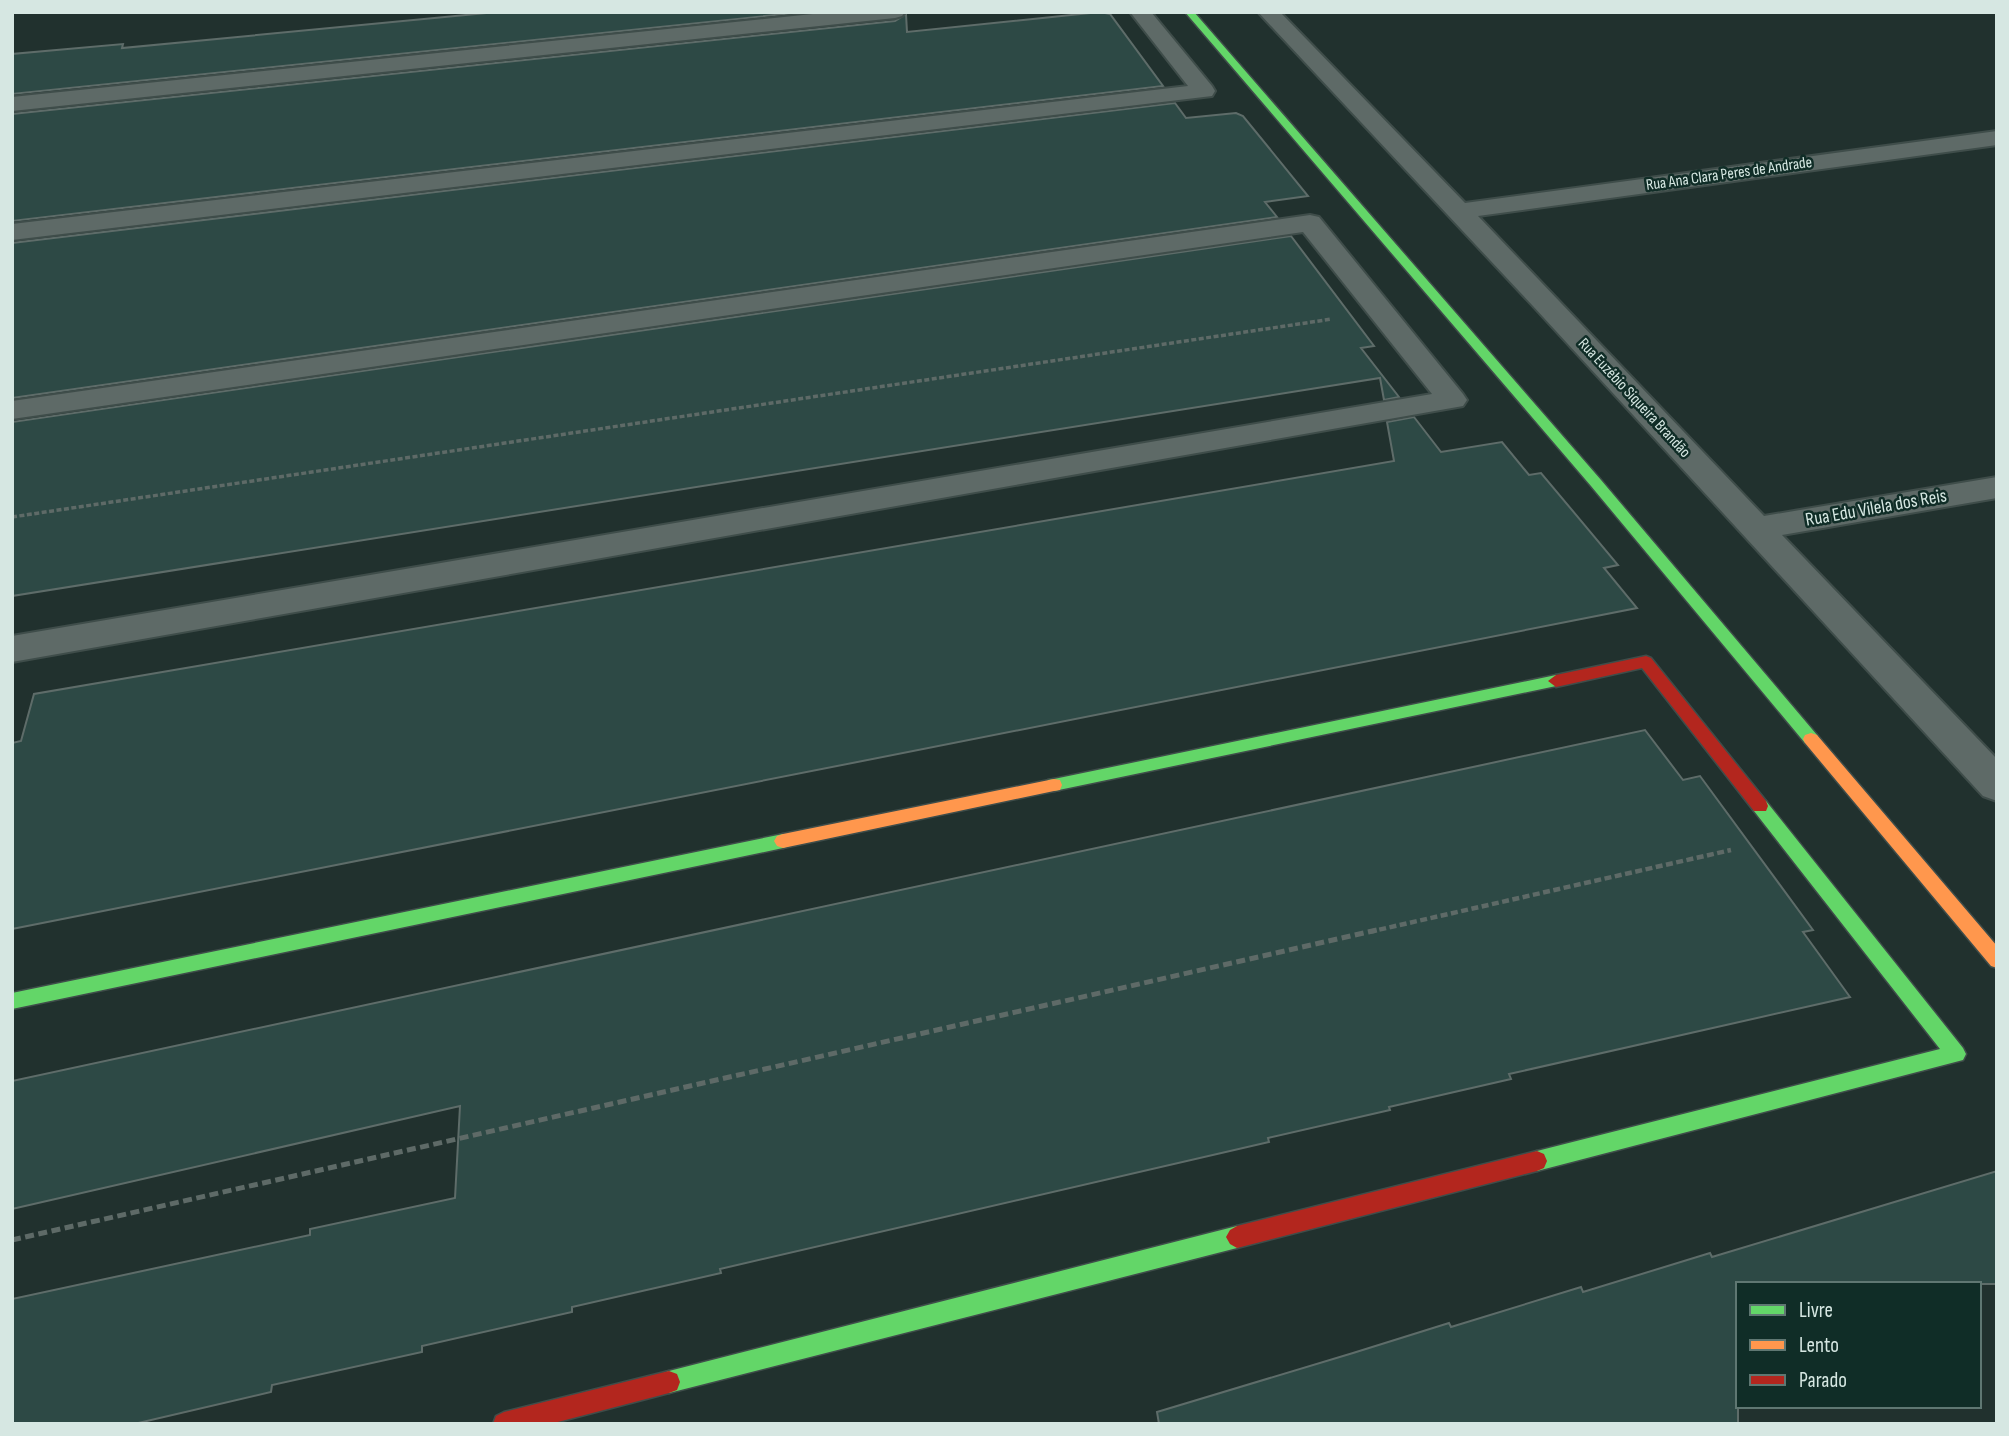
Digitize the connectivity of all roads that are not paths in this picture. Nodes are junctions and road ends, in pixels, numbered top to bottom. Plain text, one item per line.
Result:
1 (895, 12) edge
2 (1140, 12) edge
3 (1189, 12) edge
4 (1268, 12) edge
5 (12, 104) edge
6 (1997, 138) edge
7 (1461, 211) junction
8 (12, 232) edge
9 (12, 410) edge
10 (1997, 487) edge
11 (1755, 529) junction
12 (12, 649) edge
13 (1997, 785) edge
14 (1997, 960) edge
15 (12, 1002) edge
16 (504, 1424) edge

1 - 5 street
2 - 8 street
3 - 14 street
4 - 7 street, Rua Euzébio Siqueira Brandão
6 - 7 street, Rua Ana Clara Peres de Andrade
7 - 11 street, Rua Euzébio Siqueira Brandão
9 - 12 street
10 - 11 street, Rua Edu Vilela dos Reis
11 - 13 street, Rua Euzébio Siqueira Brandão
15 - 16 street

